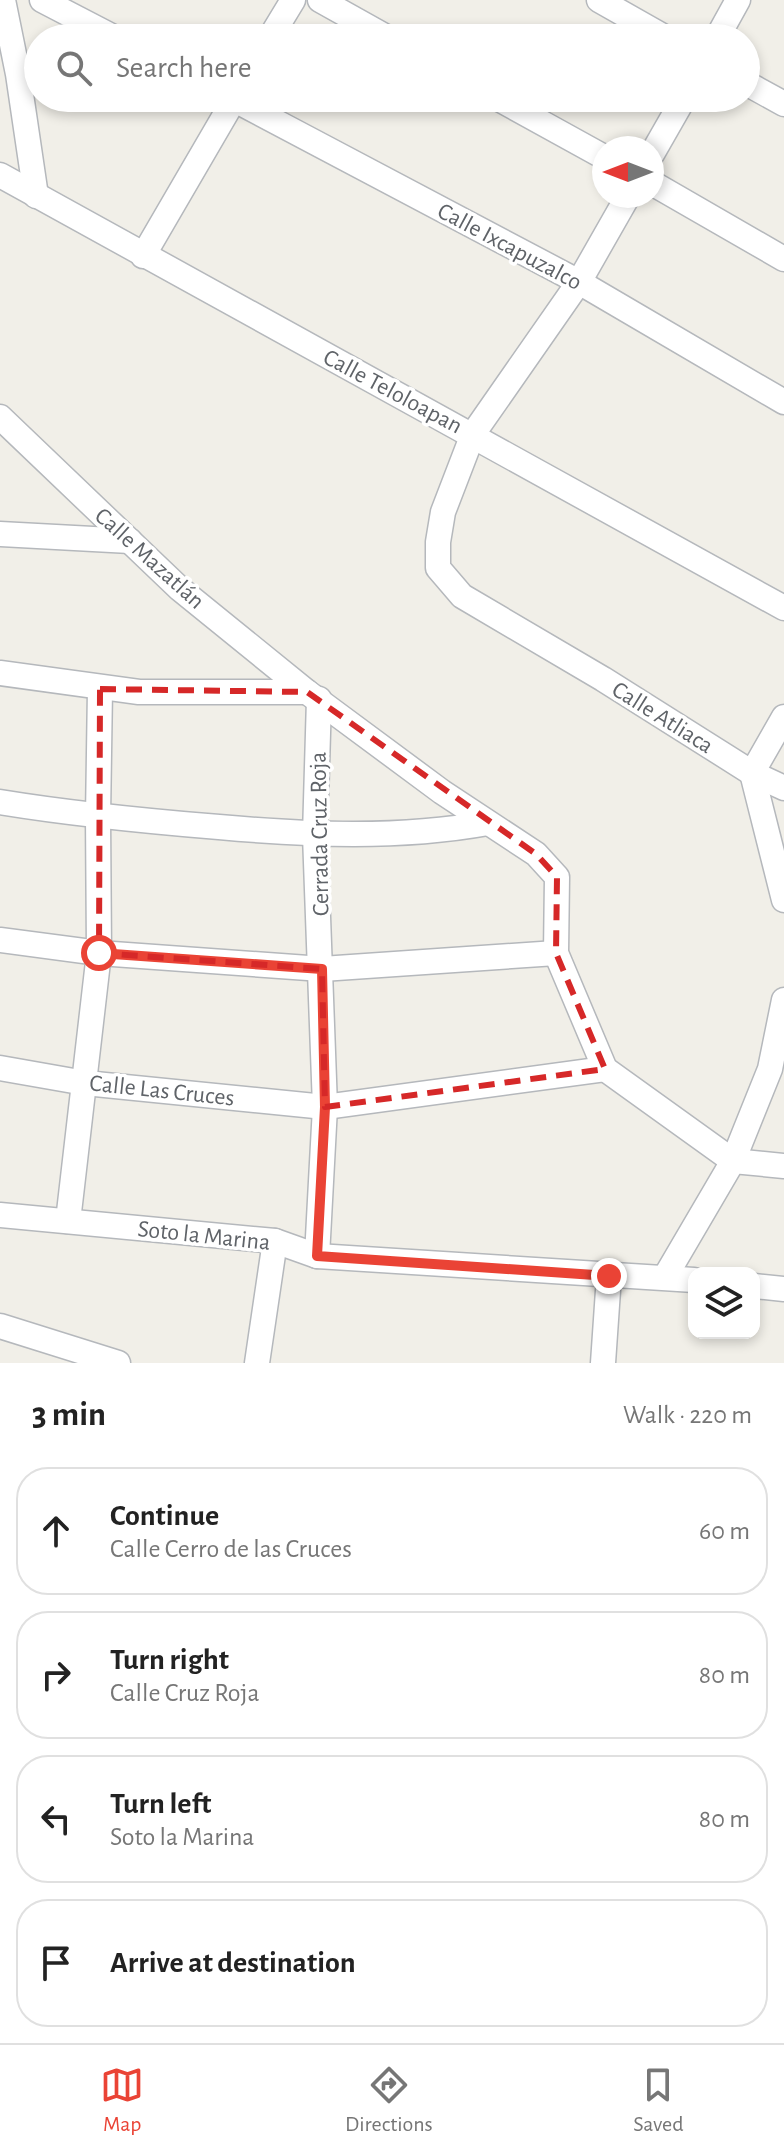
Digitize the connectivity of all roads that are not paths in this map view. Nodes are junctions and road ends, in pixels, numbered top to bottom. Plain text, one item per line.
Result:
1 (3, 0) edge
2 (42, 0) edge
3 (293, 0) edge
4 (320, 0) edge
5 (599, 0) edge
6 (738, 0) edge
7 (88, 24) edge
8 (278, 24) edge
9 (363, 24) edge
10 (641, 24) edge
11 (725, 24) edge
12 (760, 91) edge
13 (784, 104) edge
14 (226, 112) edge
15 (258, 112) edge
16 (522, 112) edge
17 (676, 112) edge
18 (662, 136) edge
19 (592, 150) edge
20 (0, 175) edge
21 (664, 190) edge
22 (36, 196) junction
23 (621, 208) edge
24 (143, 256) junction
25 (784, 259) edge
26 (579, 282) junction
27 (784, 402) edge
28 (0, 417) edge
29 (473, 434) junction
30 (0, 534) edge
31 (130, 541) junction
32 (784, 608) edge
33 (0, 673) edge
34 (100, 689) junction
35 (313, 695) junction
36 (784, 717) edge
37 (752, 773) junction
38 (784, 788) edge
39 (0, 802) edge
40 (98, 817) junction
41 (488, 823) junction
42 (315, 835) junction
43 (784, 900) edge
44 (0, 940) edge
45 (99, 953) junction
46 (556, 953) junction
47 (322, 969) junction
48 (784, 1000) edge
49 (0, 1068) edge
50 (605, 1069) junction
51 (85, 1083) junction
52 (325, 1107) junction
53 (733, 1161) junction
54 (784, 1166) edge
55 (0, 1215) edge
56 (68, 1221) junction
57 (275, 1241) junction
58 (317, 1256) junction
59 (609, 1276) junction
60 (665, 1277) junction
61 (688, 1279) edge
62 (760, 1287) edge
63 (784, 1289) edge
64 (0, 1326) edge
65 (118, 1363) edge
66 (257, 1363) edge
67 (603, 1363) edge

1 - 22 street
2 - 7 street
3 - 8 street
4 - 9 street
5 - 10 street
6 - 11 street
12 - 13 street
14 - 24 street
15 - 26 street, Calle Ixcapuzalco
16 - 19 street
17 - 18 street
20 - 22 street, Calle Teloloapan
21 - 25 street
22 - 24 street, Calle Teloloapan
23 - 26 street
24 - 29 street, Calle Teloloapan
26 - 27 street, Calle Ixcapuzalco
26 - 29 street
28 - 31 street, Calle Mazatlán
29 - 32 street, Calle Teloloapan
29 - 37 street, Calle Atliaca
30 - 31 street
31 - 35 street, Calle Mazatlán
33 - 34 street
34 - 35 street
34 - 40 street
35 - 41 street, Calle Mazatlán
35 - 42 street, Cerrada Cruz Roja
36 - 37 street
37 - 38 street, Calle Atliaca
37 - 43 street
39 - 40 street
40 - 42 street
40 - 45 street
41 - 42 street
41 - 46 street, Calle Mazatlán
42 - 47 street, Cerrada Cruz Roja
44 - 45 street
45 - 47 street
45 - 51 street
46 - 47 street
46 - 50 street
47 - 52 street, Cerrada Cruz Roja
48 - 53 street
49 - 51 street, Calle Las Cruces
50 - 52 street, Calle Las Cruces
50 - 53 street
51 - 52 street, Calle Las Cruces
51 - 56 street
52 - 58 street, Cerrada Cruz Roja
53 - 54 street
53 - 60 street
55 - 56 street, Soto la Marina
56 - 57 street, Soto la Marina
57 - 58 street, Soto la Marina
57 - 66 street
58 - 59 street, Soto la Marina
59 - 60 street, Soto la Marina
59 - 67 street
60 - 61 street, Soto la Marina
62 - 63 street
64 - 65 street

